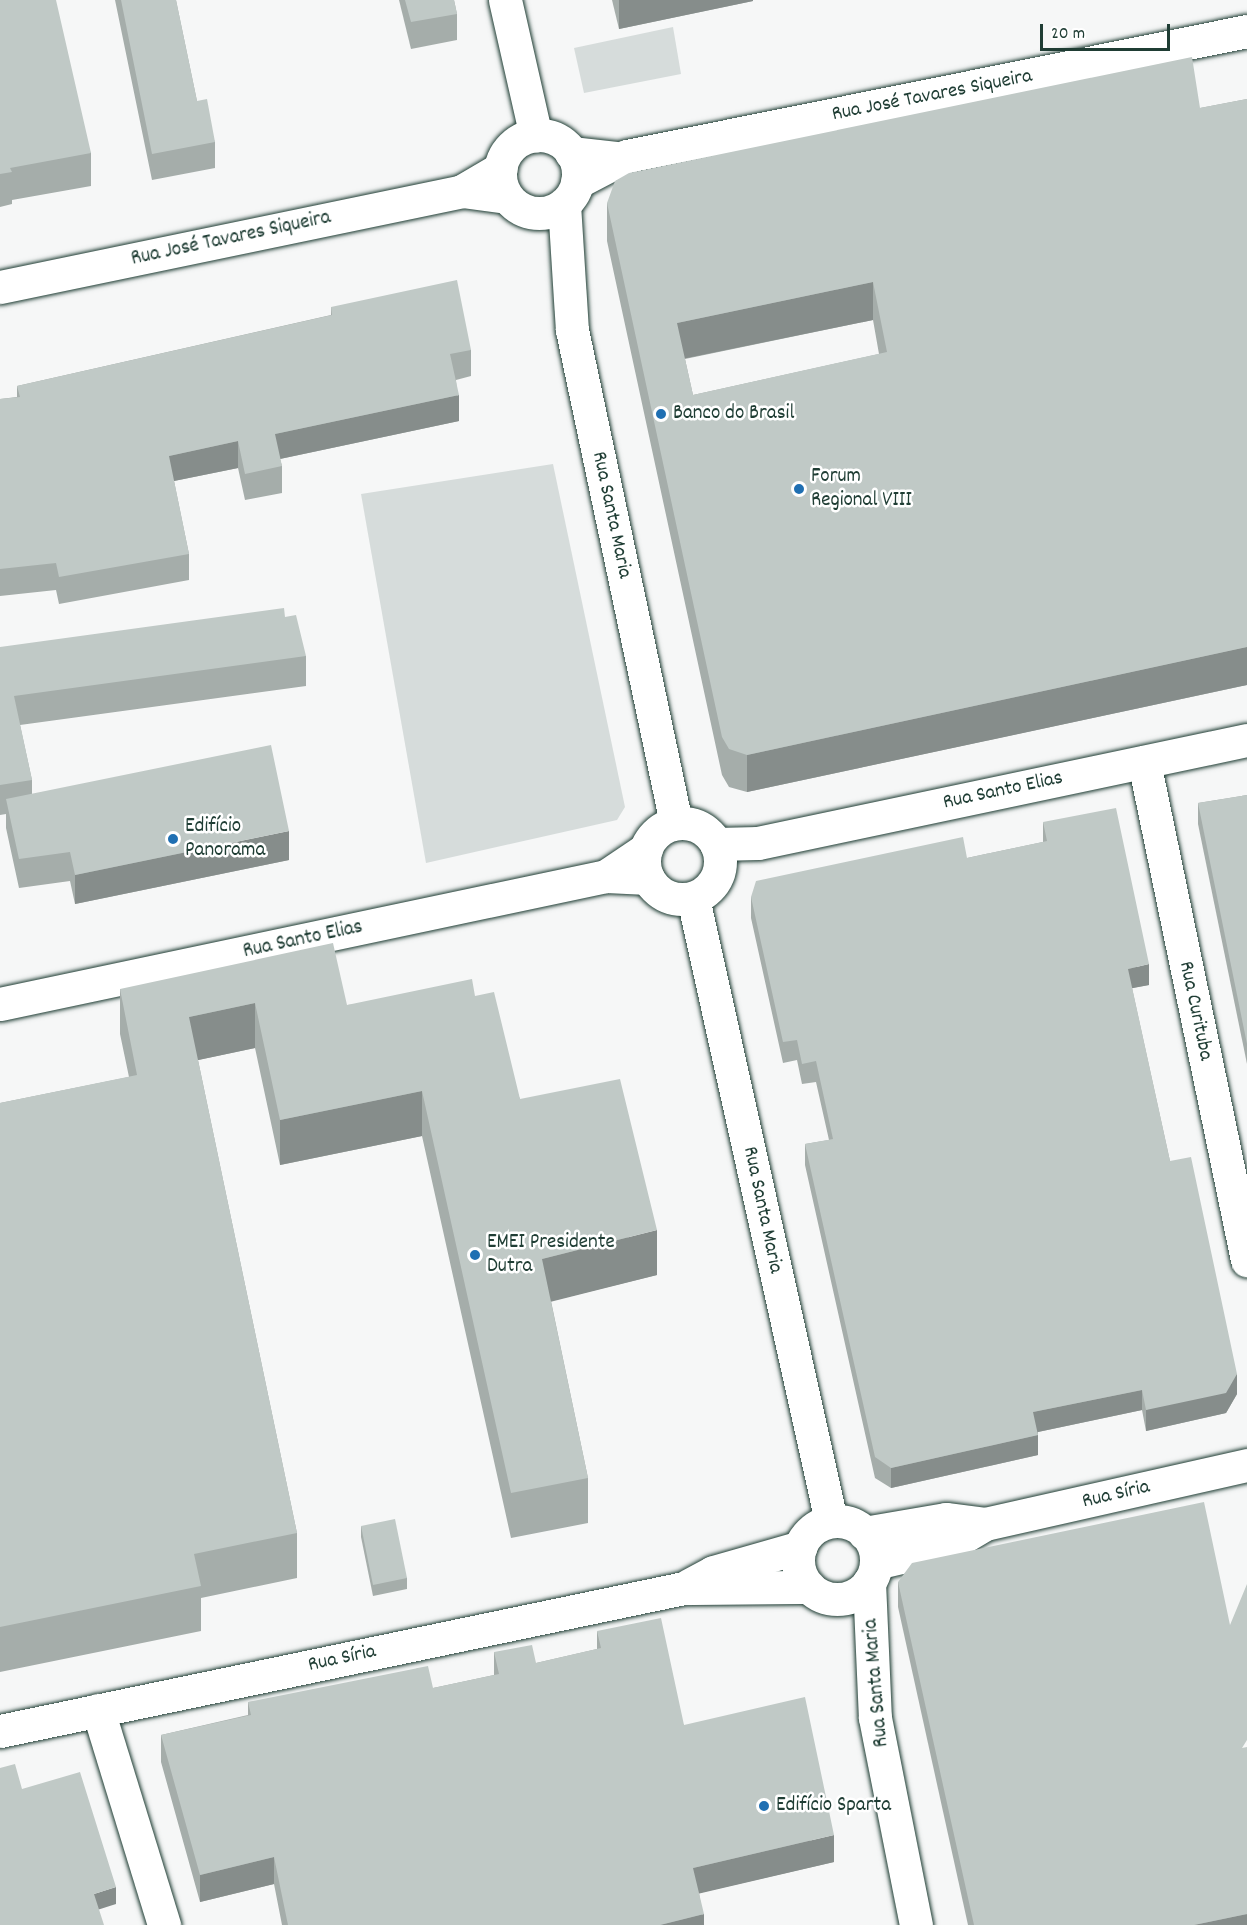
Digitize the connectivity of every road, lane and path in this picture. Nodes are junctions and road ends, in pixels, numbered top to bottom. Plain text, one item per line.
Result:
1 (506, 0) edge
2 (1247, 31) edge
3 (536, 136) junction
4 (571, 180) junction
5 (504, 182) junction
6 (0, 287) edge
7 (1247, 740) edge
8 (1144, 762) junction
9 (676, 824) junction
10 (718, 853) junction
11 (647, 863) junction
12 (693, 898) junction
13 (0, 1004) edge
14 (1247, 1260) edge
15 (1247, 1465) edge
16 (831, 1521) junction
17 (985, 1524) junction
18 (864, 1533) junction
19 (801, 1547) junction
20 (873, 1572) junction
21 (809, 1587) junction
22 (684, 1588) junction
23 (98, 1710) junction
24 (0, 1731) edge
25 (164, 1925) edge
26 (916, 1925) edge

1 - 3 street
2 - 4 street, Rua José Tavares Siqueira
3 - 4 street
3 - 5 street
4 - 5 street
4 - 9 street, Rua Santa Maria
5 - 6 street, Rua José Tavares Siqueira
7 - 8 street, Rua Santo Elias
8 - 10 street, Rua Santo Elias
8 - 14 street, Rua Curituba
9 - 10 street
9 - 11 street
10 - 12 street
11 - 12 street
11 - 13 street, Rua Santo Elias
12 - 16 street, Rua Santa Maria
15 - 17 street, Rua Síria
16 - 18 street
16 - 19 street
17 - 18 street, Rua Síria
17 - 20 street, Rua Síria
18 - 20 street
19 - 21 street
19 - 22 street, Rua Síria
20 - 21 street
20 - 26 street, Rua Santa Maria
21 - 22 street, Rua Síria
22 - 23 street, Rua Síria
23 - 24 street, Rua Síria
23 - 25 street

